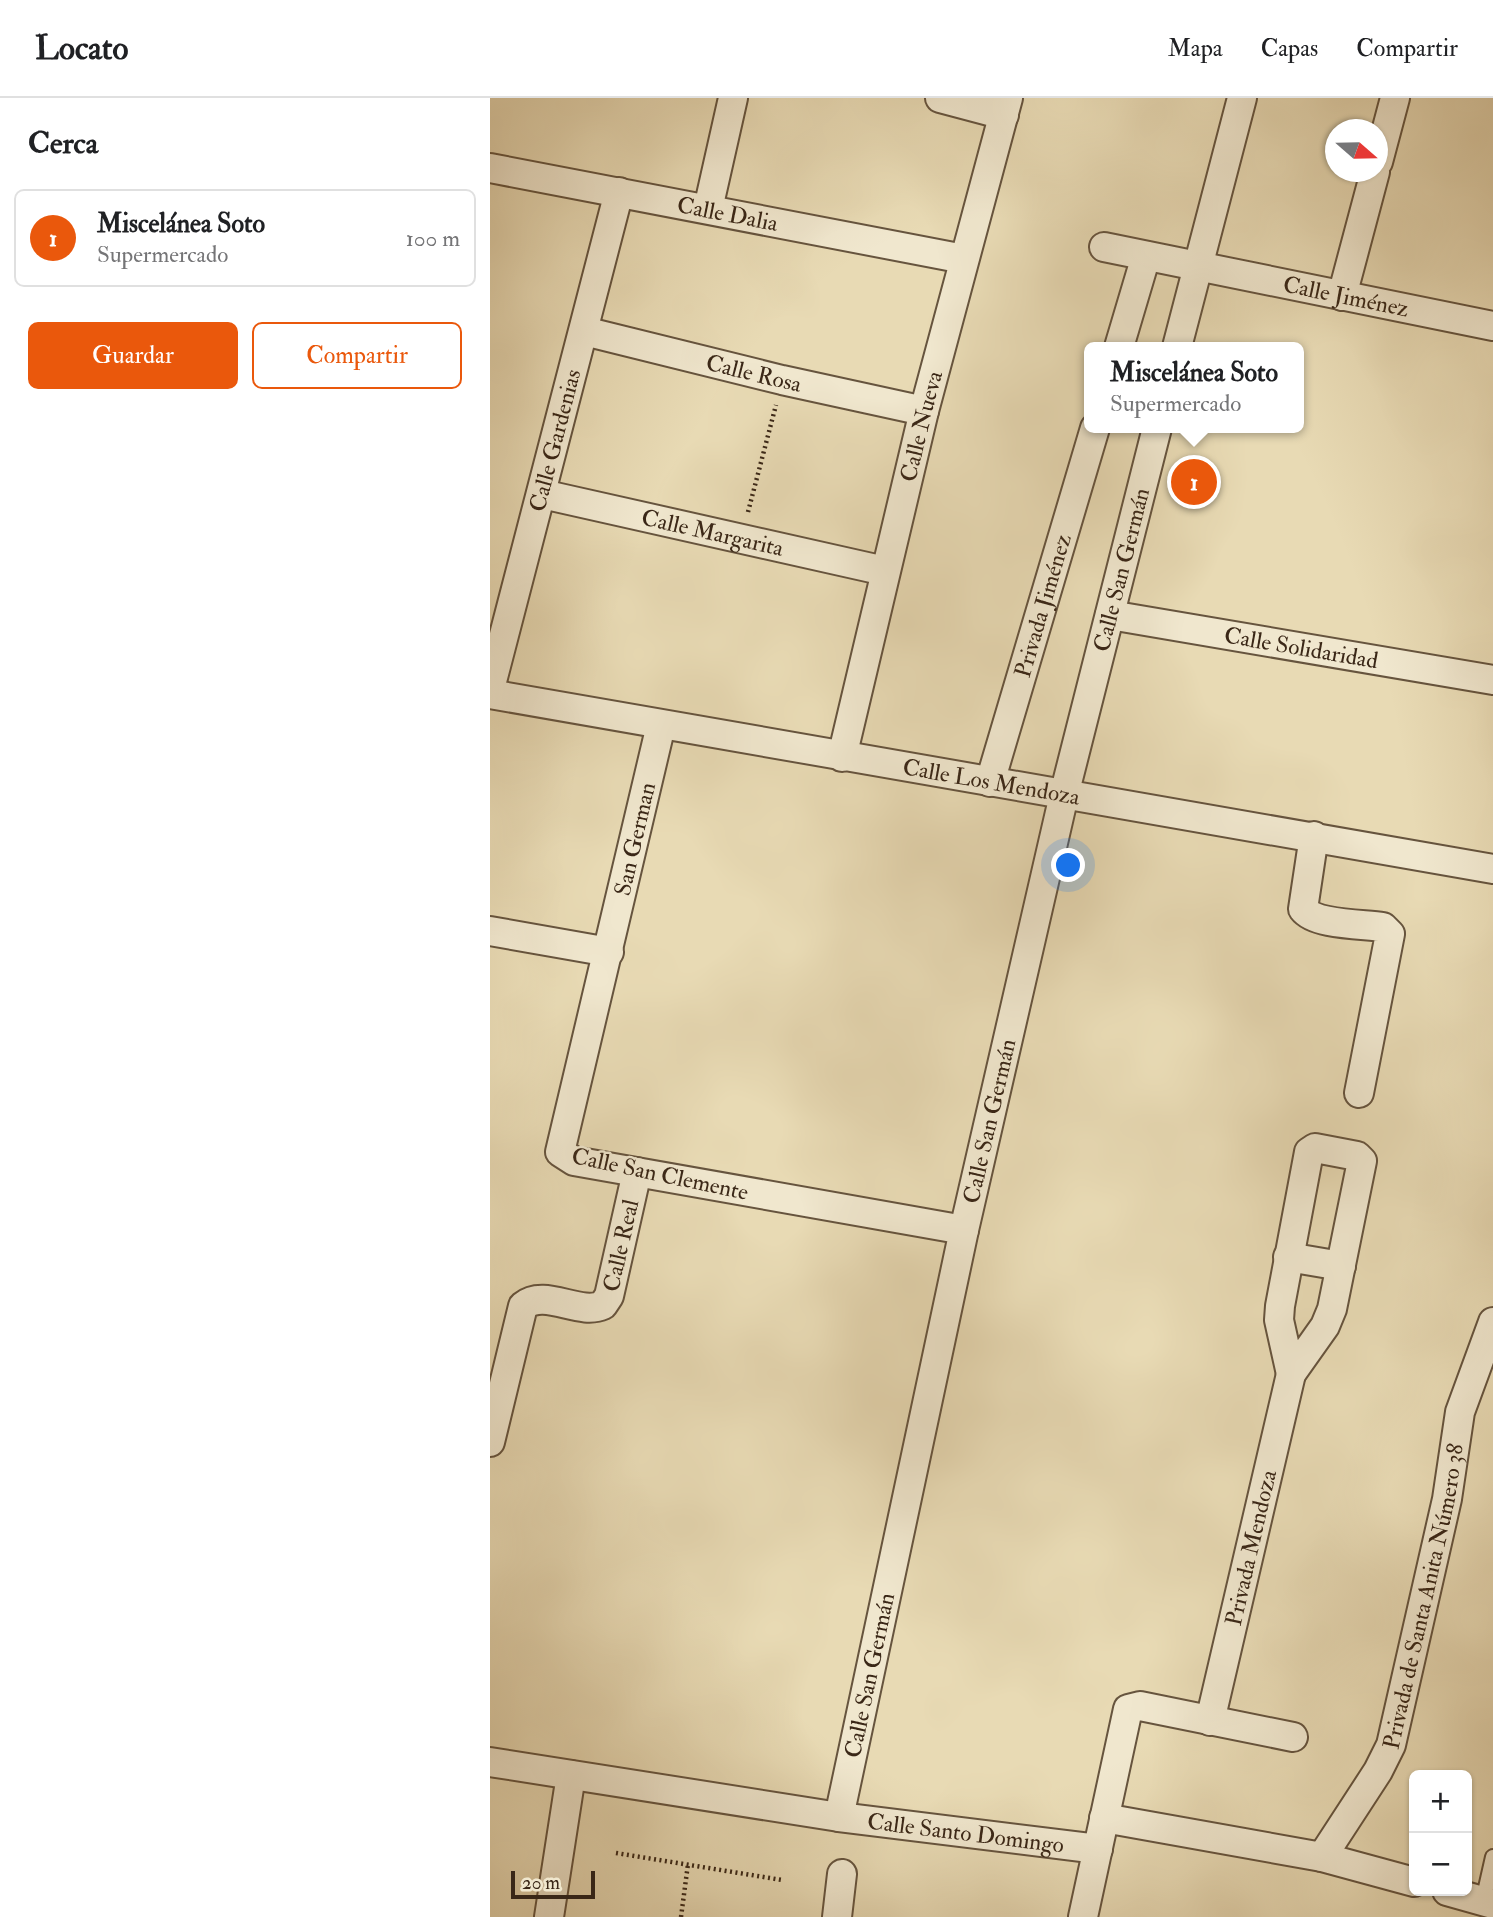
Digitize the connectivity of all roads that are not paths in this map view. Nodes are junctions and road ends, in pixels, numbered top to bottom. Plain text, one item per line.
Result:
1 (733, 98) edge
2 (940, 98) edge
3 (1241, 98) edge
4 (1395, 98) edge
5 (1006, 106) edge
6 (1388, 123) edge
7 (490, 168) edge
8 (1372, 182) edge
9 (619, 192) junction
10 (708, 209) junction
11 (1104, 247) dead end
12 (1146, 256) junction
13 (964, 259) junction
14 (1197, 267) junction
15 (1342, 296) junction
16 (1492, 323) edge
17 (584, 331) junction
18 (1120, 342) edge
19 (1178, 342) edge
20 (924, 411) junction
21 (1094, 433) edge
22 (1156, 433) edge
23 (541, 494) junction
24 (885, 571) junction
25 (1110, 615) junction
26 (1493, 680) edge
27 (490, 691) edge
28 (661, 725) junction
29 (842, 757) junction
30 (990, 782) junction
31 (1064, 795) junction
32 (1314, 836) junction
33 (1493, 869) edge
34 (490, 931) edge
35 (609, 952) junction
36 (1359, 1093) dead end
37 (636, 1172) junction
38 (964, 1230) junction
39 (1288, 1257) junction
40 (1340, 1266) junction
41 (1493, 1322) edge
42 (1291, 1374) junction
43 (490, 1442) edge
44 (1210, 1721) junction
45 (1293, 1737) dead end
46 (490, 1762) edge
47 (571, 1775) junction
48 (839, 1817) junction
49 (1104, 1818) junction
50 (1098, 1849) junction
51 (1322, 1857) junction
52 (1493, 1857) edge
53 (842, 1874) dead end
54 (1409, 1881) edge
55 (1464, 1896) edge
56 (1488, 1903) edge
57 (549, 1917) edge
58 (837, 1917) edge
59 (1083, 1917) edge

1 - 10 street
2 - 5 street
3 - 14 street
4 - 6 street
5 - 13 street, Calle Nueva
7 - 9 street, Calle Dalia
8 - 15 street
9 - 10 street, Calle Dalia
9 - 17 street, Calle Gardenias
10 - 13 street, Calle Dalia
11 - 12 street
12 - 14 street
12 - 18 street
13 - 20 street, Calle Nueva
14 - 15 street, Calle Jiménez
14 - 19 street
15 - 16 street, Calle Jiménez
17 - 20 street, Calle Rosa
17 - 23 street, Calle Gardenias
20 - 24 street, Calle Nueva
21 - 30 street, Privada Jiménez
22 - 25 street, Calle San Germán
23 - 24 street, Calle Margarita
23 - 27 street, Calle Gardenias
24 - 29 street, Calle Nueva
25 - 26 street, Calle Solidaridad
25 - 31 street, Calle San Germán
27 - 28 street, Calle Los Mendoza
28 - 29 street, Calle Los Mendoza
28 - 35 street, San German
29 - 30 street, Calle Los Mendoza
30 - 31 street, Calle Los Mendoza
31 - 32 street, Calle Los Mendoza
31 - 38 street, Calle San Germán
32 - 33 street, Calle Los Mendoza
32 - 36 street
34 - 35 street
35 - 37 street, Calle San Clemente
37 - 38 street, Calle San Clemente
37 - 43 street, Calle Real
38 - 48 street, Calle San Germán
39 - 40 street
39 - 40 street, Privada Mendoza
39 - 42 street, Privada Mendoza
40 - 42 street, Privada Mendoza
41 - 51 street, Privada de Santa Anita Número 38
42 - 44 street, Privada Mendoza
44 - 45 street
44 - 49 street
46 - 47 street, Calle Santo Domingo
47 - 48 street, Calle Santo Domingo
47 - 57 street
48 - 50 street, Calle Santo Domingo
49 - 50 street, Calle Santo Domingo
49 - 51 street
50 - 59 street
51 - 54 street
52 - 56 lane
53 - 58 street
55 - 56 street

